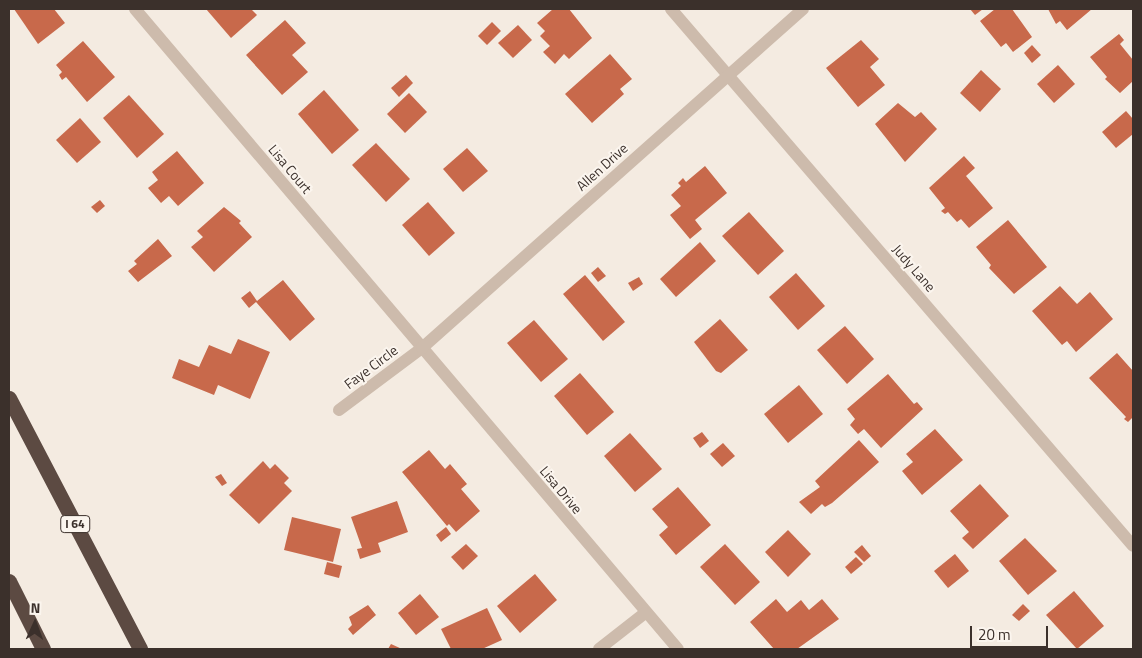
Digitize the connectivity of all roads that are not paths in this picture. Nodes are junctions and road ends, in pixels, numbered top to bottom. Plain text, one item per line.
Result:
1 (135, 9) edge
2 (671, 9) edge
3 (802, 9) edge
4 (727, 74) junction
5 (422, 348) junction
6 (9, 398) edge
7 (339, 410) dead end
8 (1133, 546) edge
9 (9, 581) edge
10 (645, 613) junction
11 (44, 649) edge
12 (140, 649) edge
13 (599, 649) edge
14 (678, 649) edge

1 - 5 street, Lisa Court
2 - 4 street, Judy Lane
3 - 4 street, Allen Drive
4 - 5 street, Allen Drive
4 - 8 street, Judy Lane
5 - 7 street, Faye Circle
5 - 10 street, Lisa Drive
6 - 12 highway, I 64
9 - 11 highway
10 - 13 street
10 - 14 street, Lisa Drive

